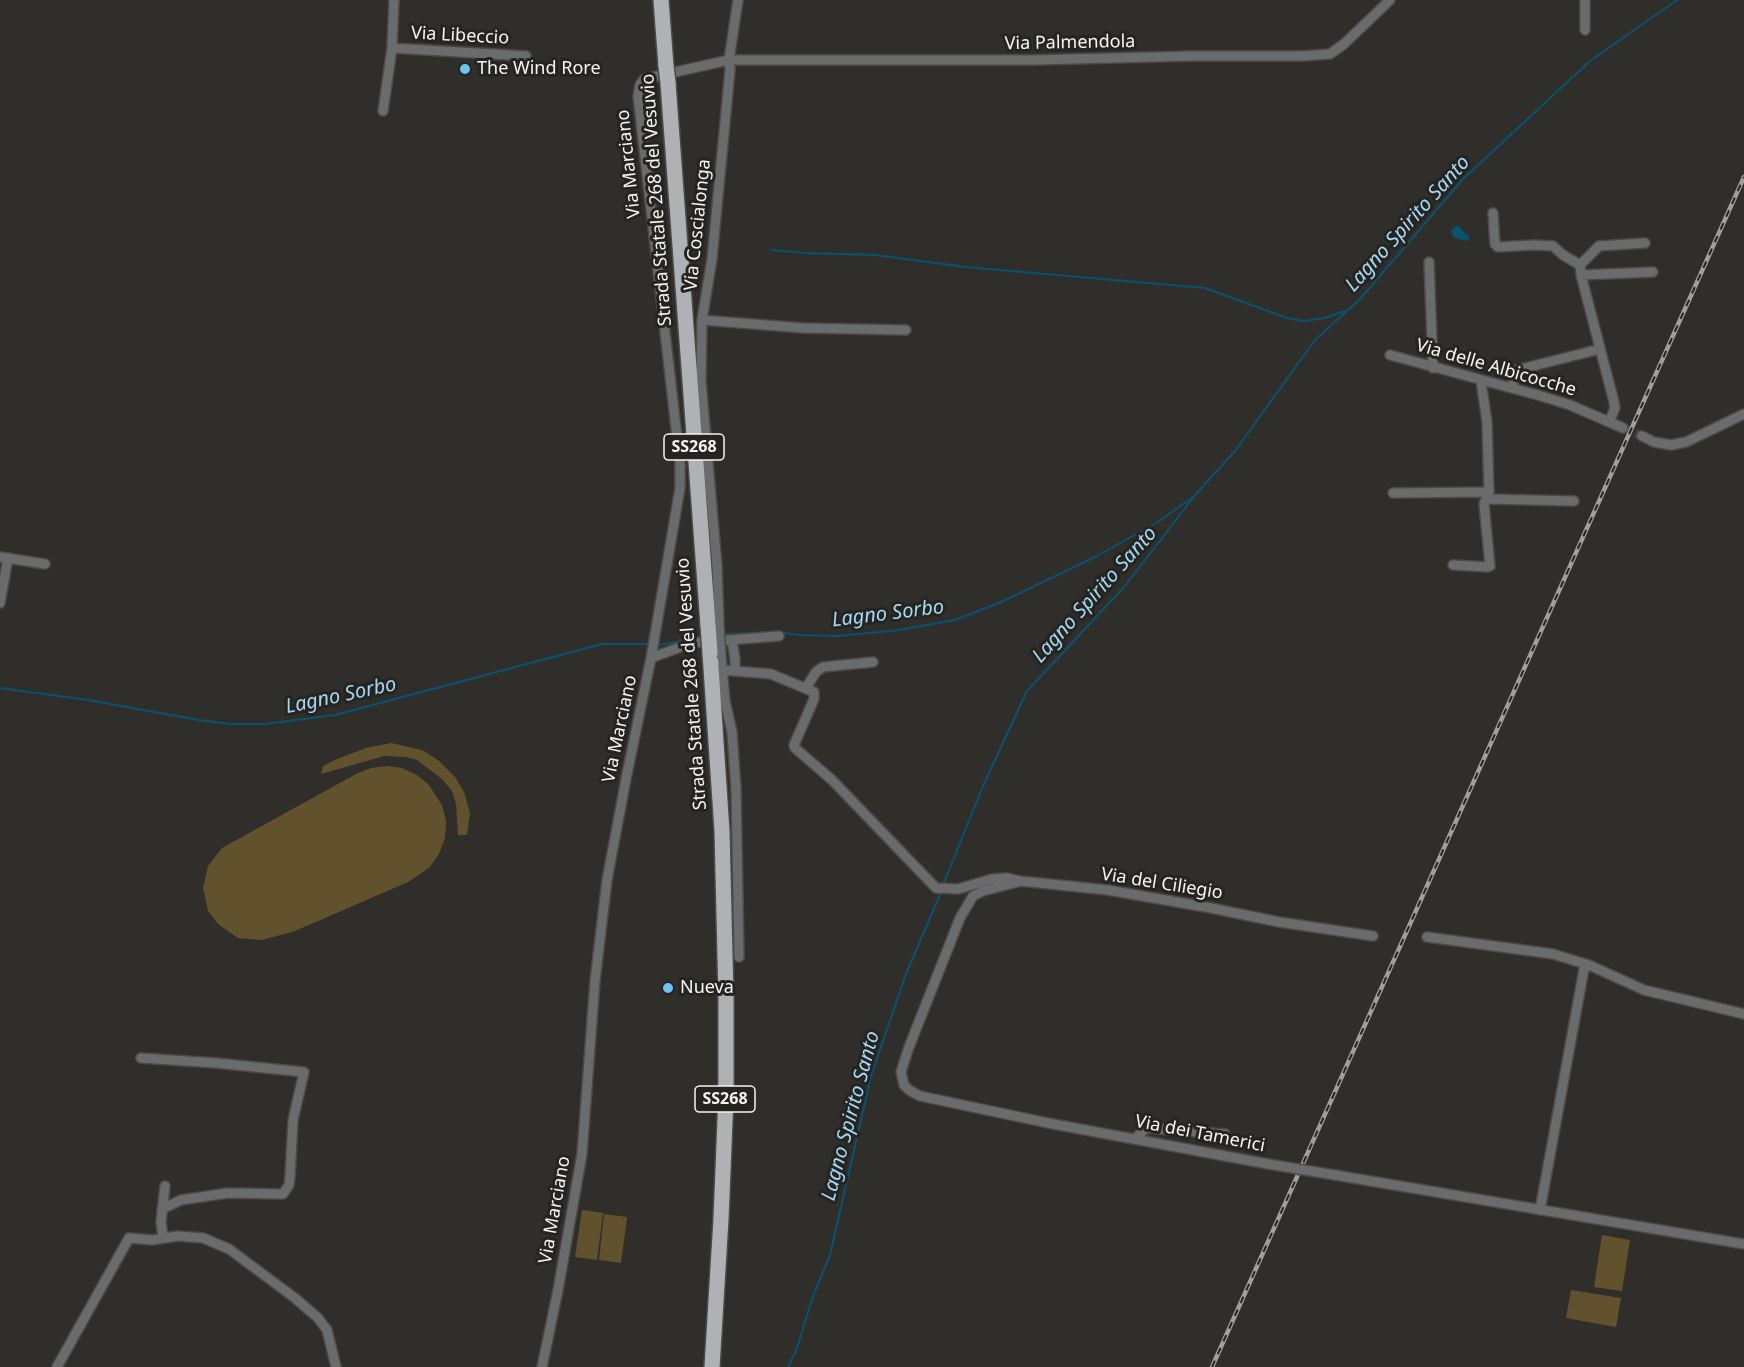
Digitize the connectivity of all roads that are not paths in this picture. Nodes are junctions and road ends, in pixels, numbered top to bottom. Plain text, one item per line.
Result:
1 (394, 0) edge
2 (652, 0) edge
3 (661, 0) edge
4 (738, 0) edge
5 (1390, 0) edge
6 (1585, 0) edge
7 (1585, 30) dead end
8 (392, 48) junction
9 (526, 56) dead end
10 (666, 60) junction
11 (729, 60) junction
12 (638, 96) joint
13 (383, 111) dead end
14 (1493, 213) dead end
15 (1645, 243) dead end
16 (1428, 262) dead end
17 (1580, 265) junction
18 (1653, 272) dead end
19 (1581, 275) junction
20 (702, 320) junction
21 (906, 330) dead end
22 (1600, 349) junction
23 (1390, 355) dead end
24 (1433, 368) junction
25 (1481, 381) junction
26 (1513, 387) junction
27 (1744, 414) edge
28 (1609, 422) junction
29 (1623, 428) tunnel mouth
30 (1641, 436) tunnel mouth
31 (1393, 493) dead end
32 (1488, 495) junction
33 (1575, 501) dead end
34 (4, 558) edge
35 (45, 564) dead end
36 (1453, 565) dead end
37 (0, 603) edge
38 (714, 624) junction
39 (779, 636) dead end
40 (732, 640) junction
41 (716, 654) junction
42 (651, 658) junction
43 (873, 662) dead end
44 (722, 670) junction
45 (735, 671) junction
46 (807, 688) junction
47 (1020, 881) junction
48 (1373, 936) dead end
49 (1427, 938) dead end
50 (739, 957) dead end
51 (1589, 965) junction
52 (1744, 1014) edge
53 (141, 1058) dead end
54 (1225, 1134) dead end
55 (1135, 1139) junction
56 (165, 1186) dead end
57 (162, 1209) junction
58 (1540, 1210) junction
59 (163, 1237) junction
60 (1744, 1244) edge
61 (57, 1367) edge
62 (336, 1367) edge
63 (542, 1367) edge
64 (711, 1367) edge

1 - 8 street
2 - 10 highway, SS268
3 - 10 highway, Strada Statale 268 del Vesuvio / SS268
4 - 11 street, Via Coscialonga
5 - 11 street, Via Palmendola
6 - 7 street
8 - 9 street, Via Libeccio
8 - 13 street
10 - 38 highway, Strada Statale 268 del Vesuvio / SS268, bridge
11 - 12 street, Via Palmendola
11 - 20 street, Via Coscialonga
12 - 42 street, Via Marciano
14 - 17 street
15 - 17 street
16 - 24 street
17 - 19 street
18 - 19 street
19 - 22 street
20 - 21 street
20 - 38 street, Via Coscialonga
22 - 26 street
22 - 28 street
23 - 24 street, Via delle Albicocche
24 - 25 street, Via delle Albicocche
25 - 26 street, Via delle Albicocche
25 - 32 street
26 - 28 street, Via delle Albicocche
27 - 30 street
28 - 29 street, Via delle Albicocche
31 - 32 street
32 - 33 street
32 - 36 street
34 - 35 street
34 - 37 street
38 - 41 highway, Strada Statale 268 del Vesuvio / SS268, bridge
39 - 40 street
40 - 42 street
40 - 45 street
41 - 44 street
41 - 64 highway, Strada Statale 268 del Vesuvio / SS268
42 - 63 street, Via Marciano
43 - 46 street
44 - 45 street
44 - 50 street
45 - 46 street
46 - 47 street, Via del Ciliegio
47 - 48 street, Via del Ciliegio
47 - 55 street, Via dei Tamerici
49 - 51 street
51 - 52 street
51 - 58 street
53 - 57 street
54 - 55 street
55 - 58 street, Via dei Tamerici, bridge
56 - 57 street
57 - 59 street
58 - 60 street, Via dei Tamerici
59 - 61 street
59 - 62 street

